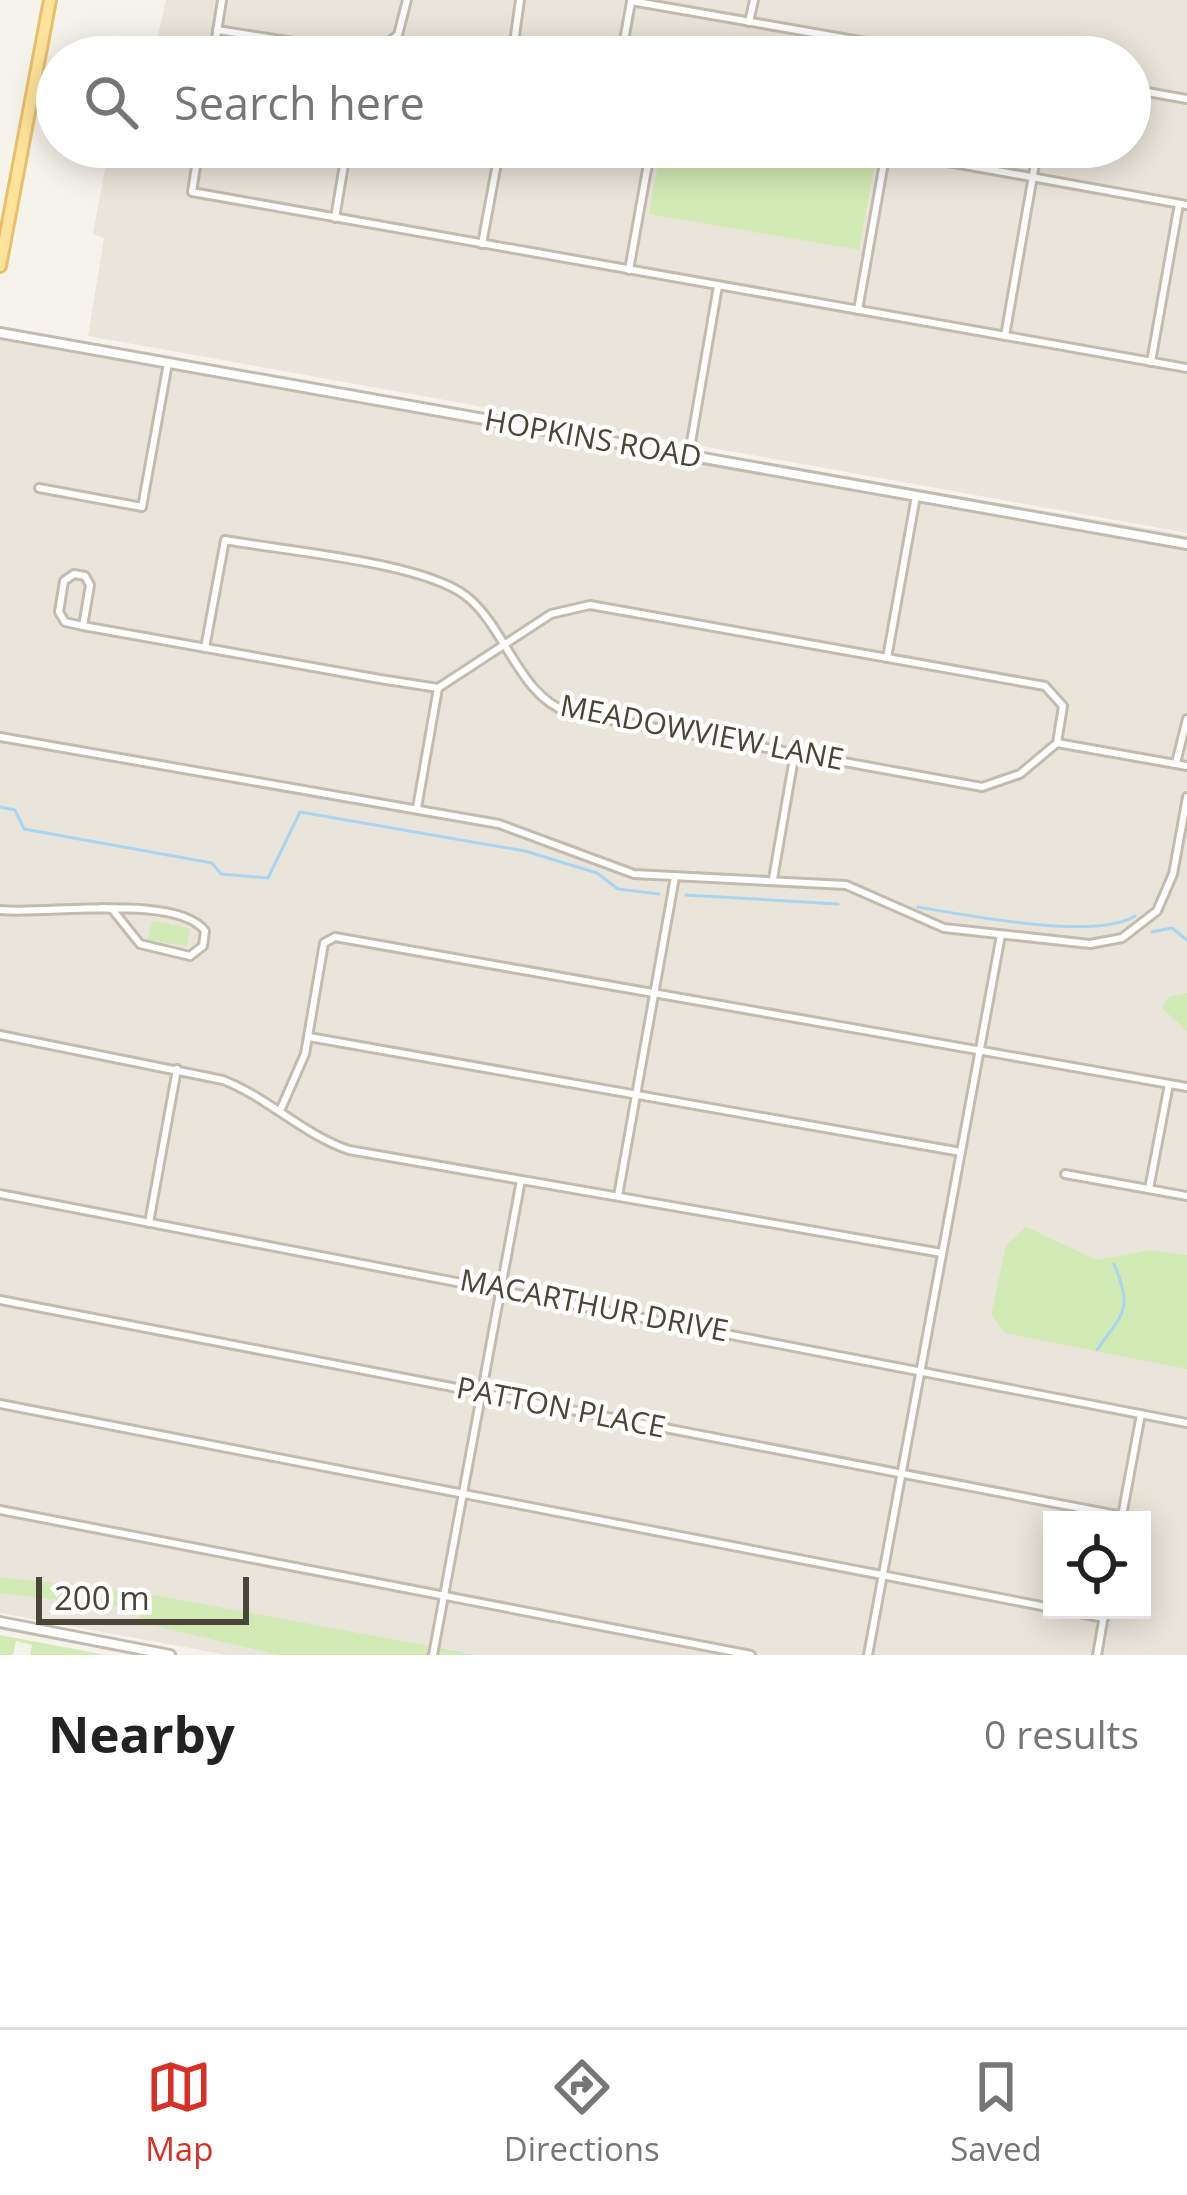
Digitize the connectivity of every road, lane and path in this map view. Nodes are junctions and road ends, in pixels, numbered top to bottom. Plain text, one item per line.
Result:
1 (50, 0) edge
2 (222, 0) edge
3 (407, 0) edge
4 (520, 0) edge
5 (754, 0) edge
6 (631, 1) edge
7 (749, 22) junction
8 (217, 30) junction
9 (43, 36) edge
10 (216, 36) edge
11 (251, 36) edge
12 (396, 36) edge
13 (515, 36) edge
14 (625, 36) edge
15 (830, 36) edge
16 (36, 74) edge
17 (1151, 93) edge
18 (1187, 99) edge
19 (196, 168) edge
20 (343, 168) edge
21 (496, 168) edge
22 (647, 168) edge
23 (883, 168) edge
24 (982, 168) edge
25 (1034, 168) edge
26 (1033, 177) junction
27 (1183, 204) edge
28 (334, 218) junction
29 (482, 244) junction
30 (0, 266) edge
31 (629, 270) junction
32 (718, 286) junction
33 (858, 310) junction
34 (0, 333) edge
35 (1005, 336) junction
36 (1151, 362) junction
37 (167, 363) junction
38 (1187, 368) edge
39 (688, 456) junction
40 (39, 488) dead end
41 (916, 496) junction
42 (1187, 544) edge
43 (83, 626) junction
44 (504, 643) junction
45 (205, 648) junction
46 (887, 658) junction
47 (438, 688) junction
48 (1187, 719) edge
49 (0, 737) edge
50 (1057, 743) junction
51 (795, 752) junction
52 (1176, 763) junction
53 (1187, 766) edge
54 (1187, 797) edge
55 (417, 810) junction
56 (675, 877) junction
57 (773, 880) junction
58 (102, 908) junction
59 (0, 910) edge
60 (1001, 935) junction
61 (655, 994) junction
62 (0, 1035) edge
63 (308, 1037) junction
64 (980, 1050) junction
65 (177, 1069) junction
66 (1169, 1084) junction
67 (1187, 1088) edge
68 (636, 1095) junction
69 (280, 1111) junction
70 (962, 1152) junction
71 (1065, 1174) dead end
72 (521, 1180) junction
73 (1149, 1189) junction
74 (0, 1194) edge
75 (618, 1196) junction
76 (1187, 1196) edge
77 (149, 1223) junction
78 (942, 1253) junction
79 (501, 1288) junction
80 (0, 1300) edge
81 (920, 1371) junction
82 (482, 1394) junction
83 (0, 1404) edge
84 (1141, 1414) junction
85 (1187, 1423) edge
86 (902, 1473) junction
87 (464, 1493) junction
88 (0, 1510) edge
89 (1088, 1511) edge
90 (1123, 1511) edge
91 (883, 1575) junction
92 (444, 1596) junction
93 (1043, 1606) edge
94 (1104, 1619) edge
95 (0, 1622) edge
96 (170, 1655) edge
97 (433, 1655) edge
98 (751, 1655) edge
99 (868, 1655) edge
100 (1097, 1655) edge

1 - 9 main road
2 - 8 street
3 - 12 street
4 - 13 street
5 - 7 street
6 - 7 street
6 - 14 street
7 - 15 street
8 - 10 street
8 - 11 street
16 - 30 main road
17 - 18 street
19 - 28 street
20 - 28 street
21 - 29 street
22 - 31 street
23 - 33 street
24 - 26 street
25 - 26 street
26 - 27 street
26 - 35 street
27 - 36 street
28 - 29 street
29 - 31 street
31 - 32 street
32 - 33 street
32 - 39 street
33 - 35 street
34 - 37 street, HOPKINS ROAD
35 - 36 street
36 - 38 street
37 - 39 street, HOPKINS ROAD
37 - 40 street
39 - 41 street, HOPKINS ROAD
41 - 42 street, HOPKINS ROAD
41 - 46 street
43 - 43 street
43 - 45 street
44 - 45 street, MEADOWVIEW LANE
44 - 46 street
44 - 47 street
44 - 51 street, MEADOWVIEW LANE
45 - 47 street
46 - 50 street
47 - 55 street
48 - 52 street
49 - 55 street
50 - 51 street, MEADOWVIEW LANE
50 - 52 street
51 - 57 street
52 - 53 street
54 - 60 street
55 - 56 street
56 - 57 street
56 - 61 street
57 - 60 street
58 - 58 street
58 - 59 street
60 - 64 street
61 - 63 street
61 - 64 street
61 - 68 street
62 - 65 street
63 - 68 street
63 - 69 street
64 - 66 street
64 - 70 street
65 - 69 street
65 - 77 street
66 - 67 street
66 - 73 street
68 - 70 street
68 - 75 street
69 - 72 street
70 - 78 street
71 - 73 street
72 - 75 street
72 - 79 street
73 - 76 street
74 - 77 street, MACARTHUR DRIVE
75 - 78 street
77 - 79 street, MACARTHUR DRIVE
78 - 81 street
79 - 81 street, MACARTHUR DRIVE
79 - 82 street
80 - 82 street, PATTON PLACE
81 - 84 street, MACARTHUR DRIVE
81 - 86 street
82 - 86 street, PATTON PLACE
82 - 87 street
83 - 87 street
84 - 85 street, MACARTHUR DRIVE
84 - 90 street
86 - 89 street, PATTON PLACE
86 - 91 street
87 - 91 street
87 - 92 street
88 - 92 street
91 - 93 street
91 - 99 street
92 - 97 street
92 - 98 street
94 - 100 street
95 - 96 street

